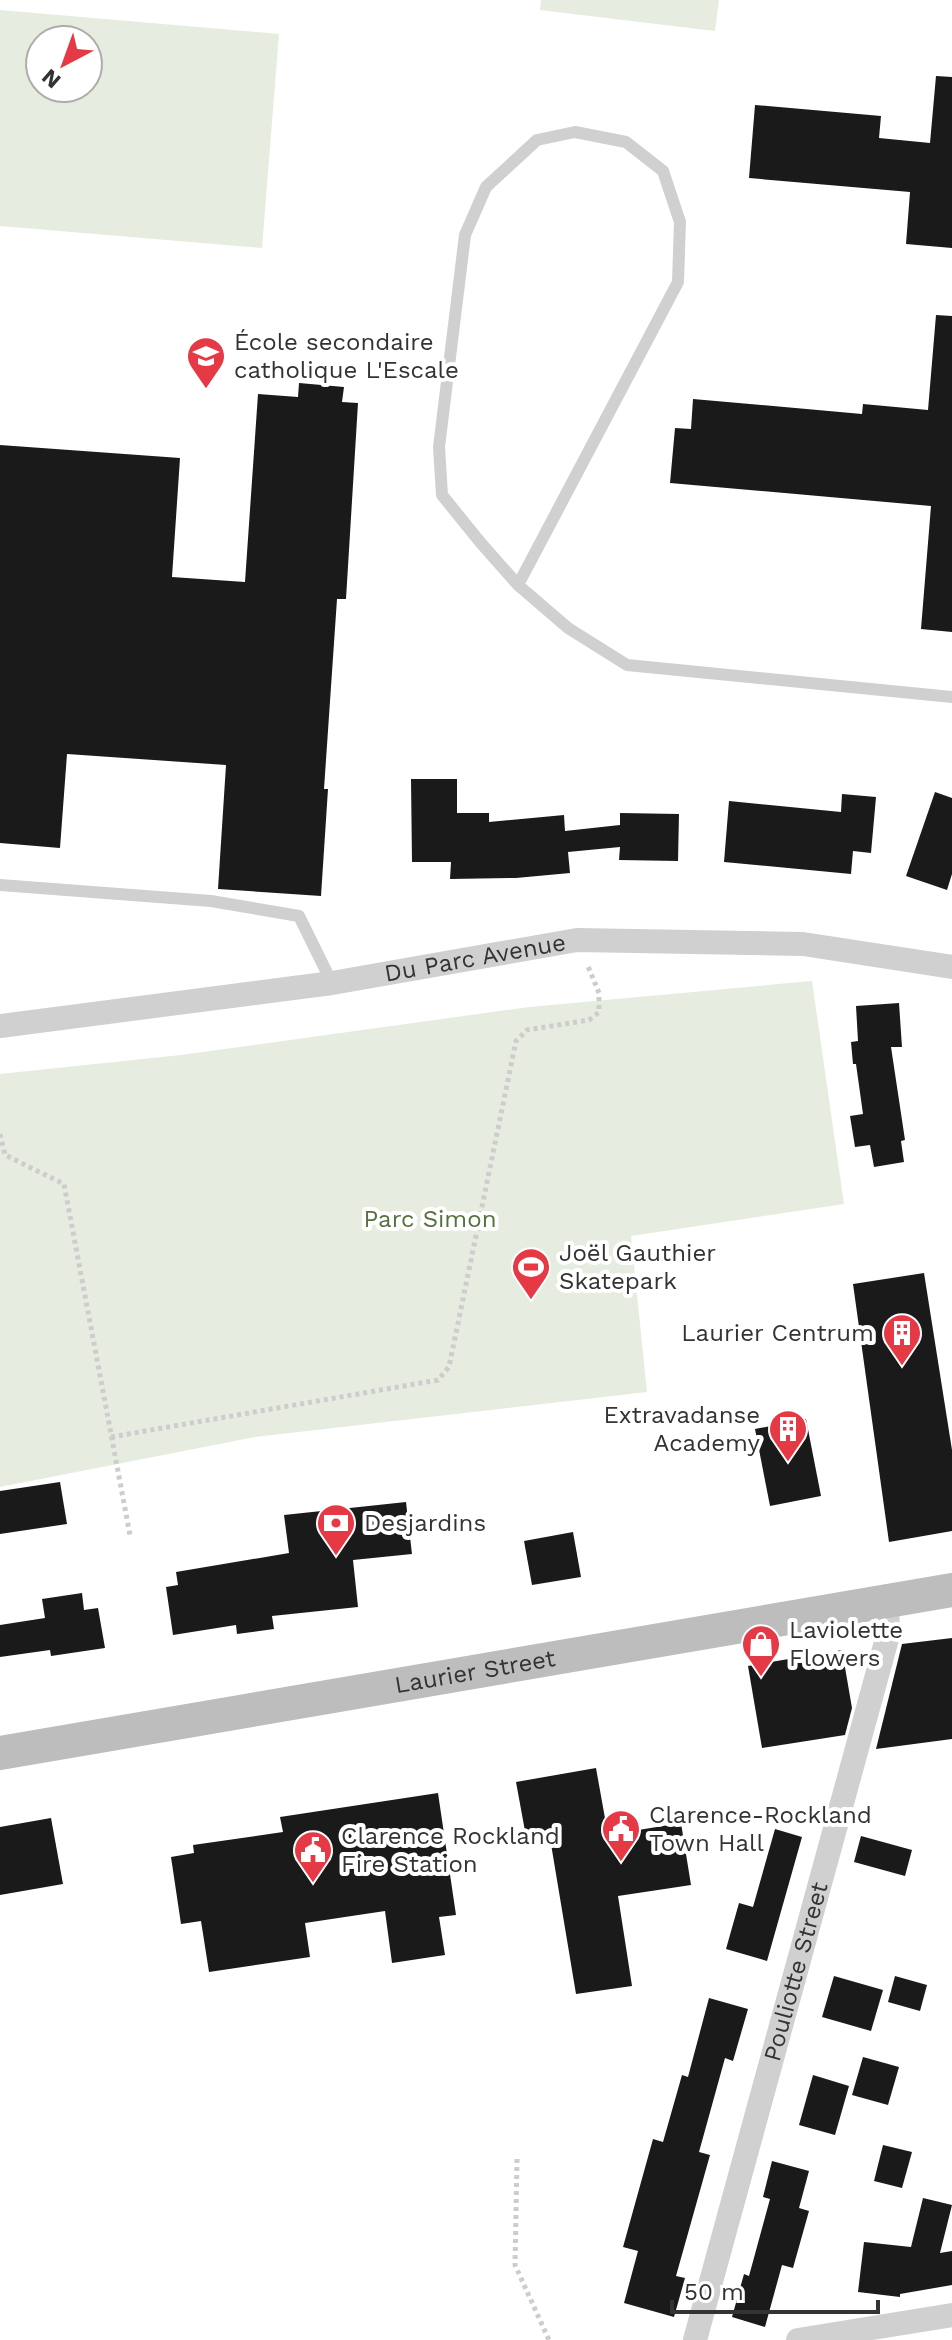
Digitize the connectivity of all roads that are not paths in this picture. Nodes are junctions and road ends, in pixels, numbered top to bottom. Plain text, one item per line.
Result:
1 (518, 585) junction
2 (952, 697) edge
3 (0, 885) edge
4 (952, 967) edge
5 (332, 983) junction
6 (0, 1026) edge
7 (952, 1590) edge
8 (887, 1601) junction
9 (0, 1753) edge
10 (952, 2315) edge
11 (703, 2338) edge
12 (798, 2340) edge

1 - 1 lane
1 - 2 lane
3 - 5 lane
4 - 5 street, Du Parc Avenue
5 - 6 street, Du Parc Avenue
7 - 8 main road, Laurier Street
8 - 9 main road, Laurier Street
8 - 11 street, Pouliotte Street
10 - 12 street

